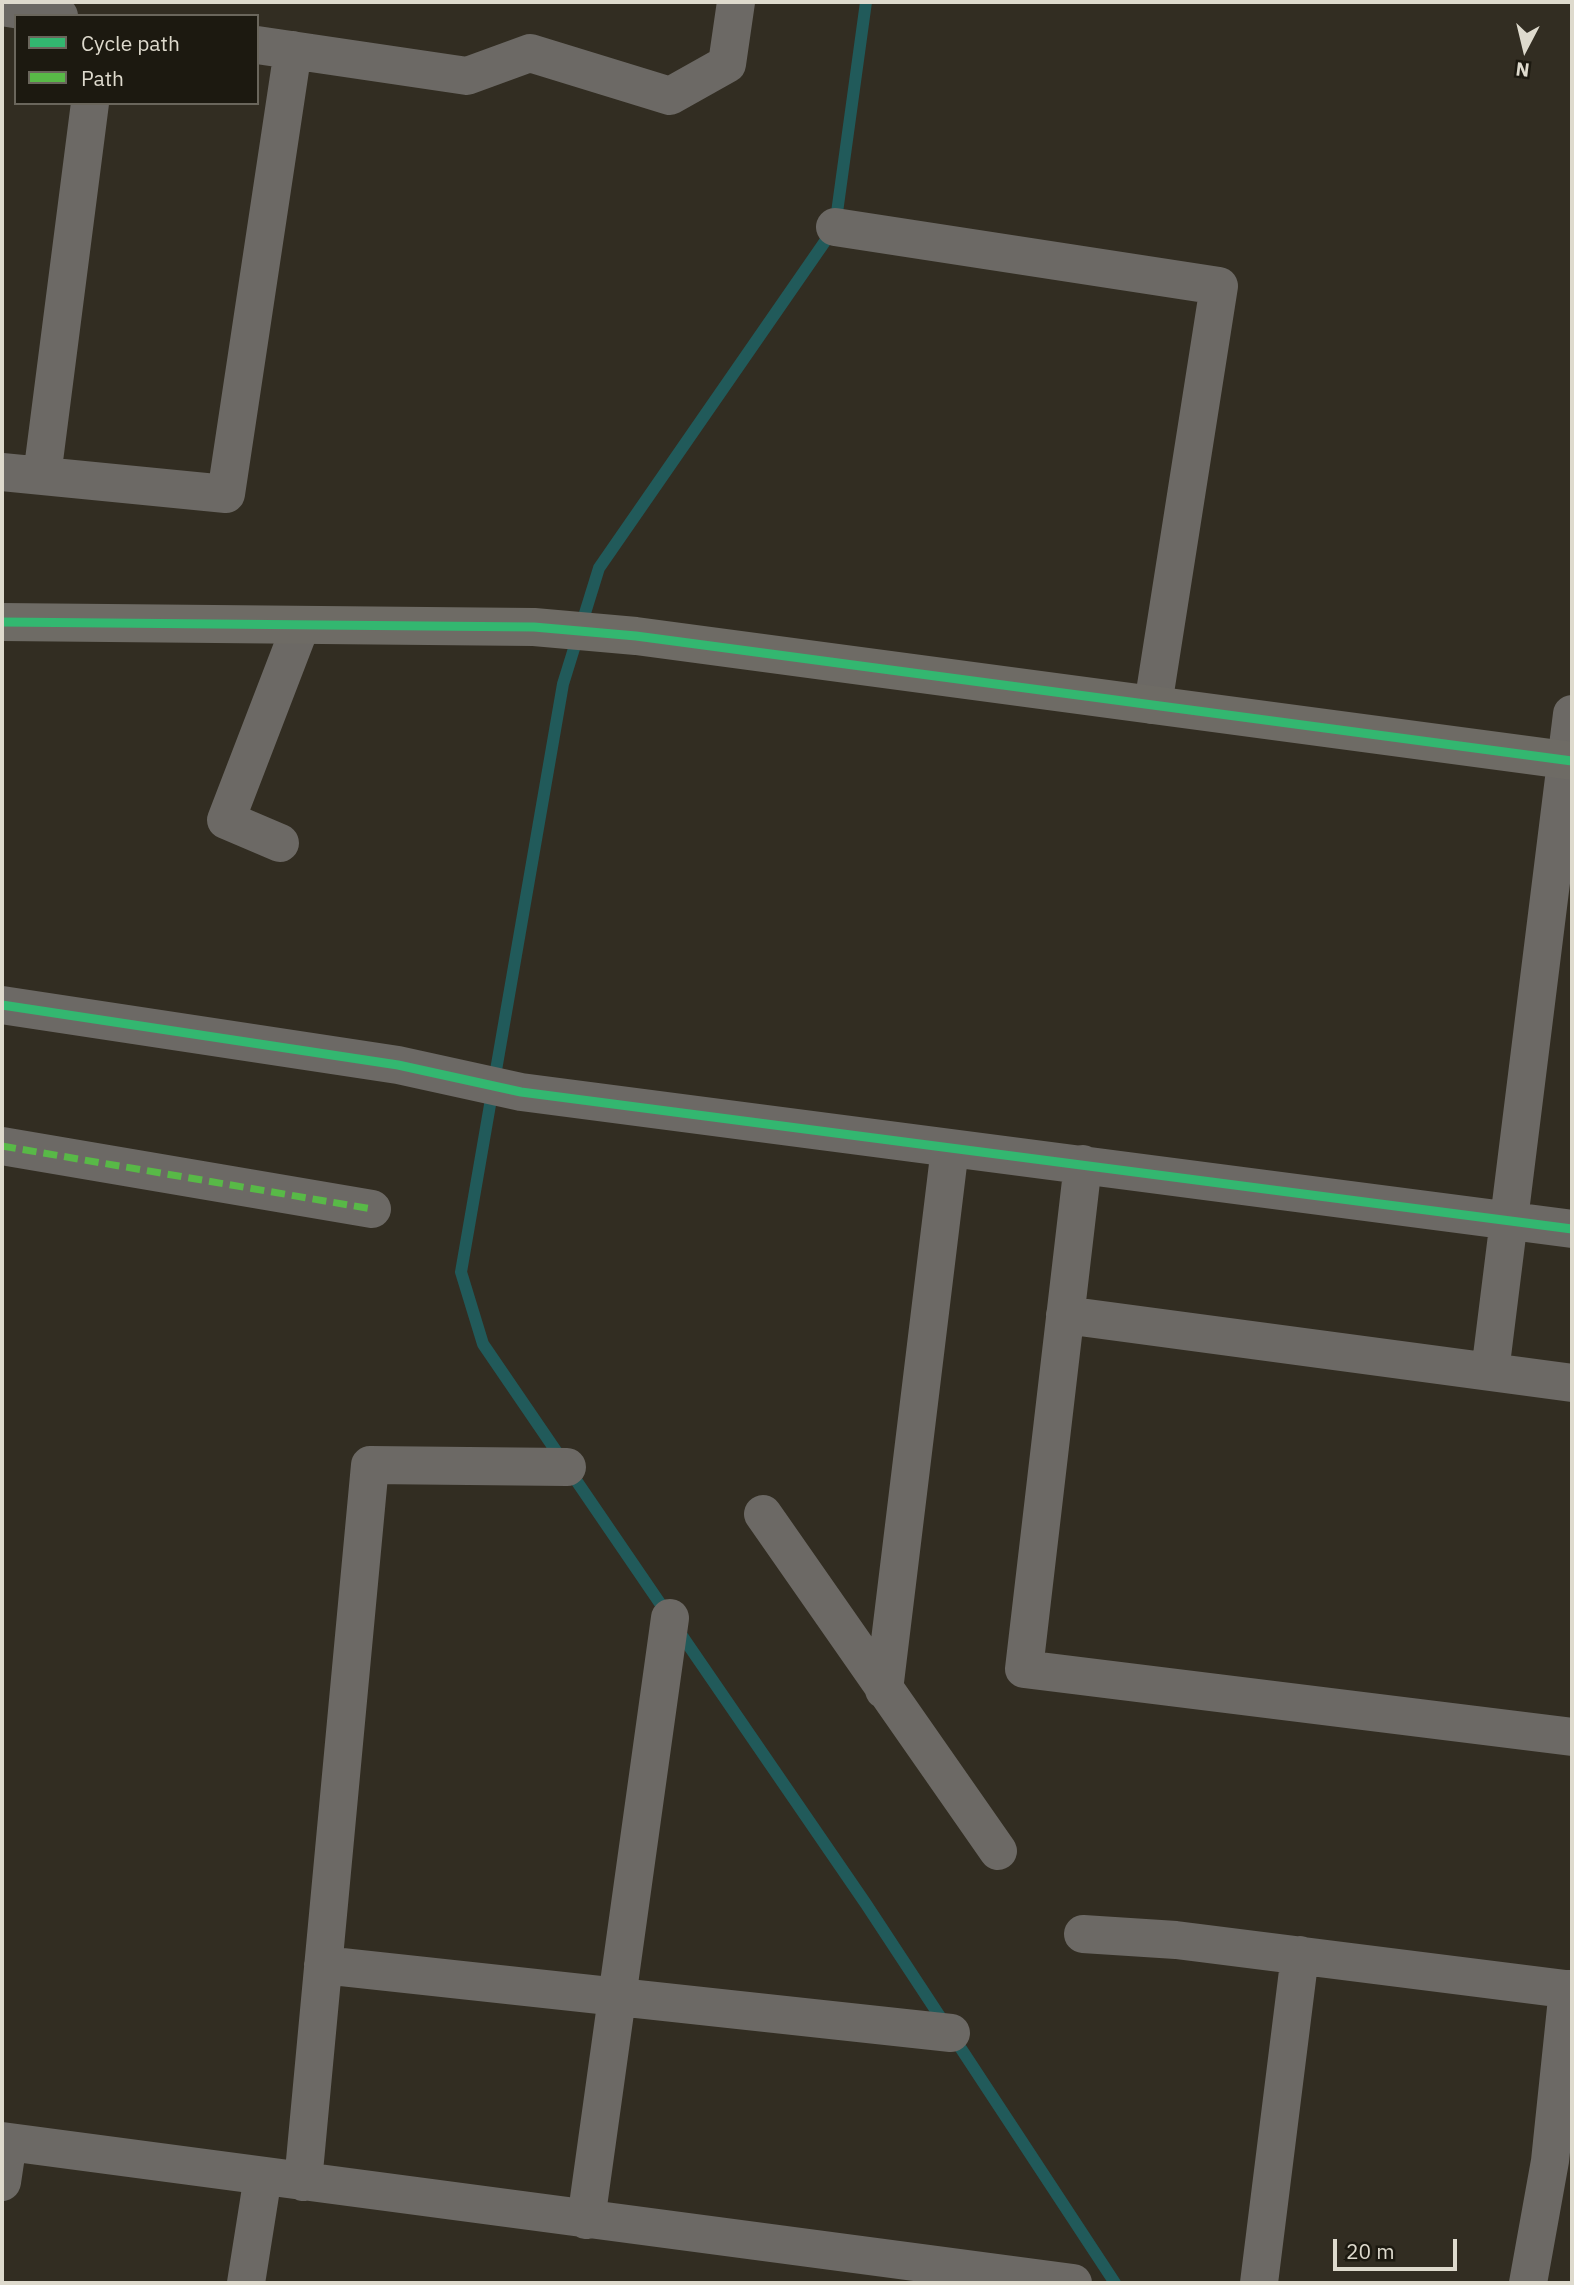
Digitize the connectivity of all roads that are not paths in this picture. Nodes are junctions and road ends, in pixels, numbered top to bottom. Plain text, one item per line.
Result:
1 (736, 2) edge
2 (2, 7) edge
3 (46, 14) edge
4 (275, 48) edge
5 (90, 105) edge
6 (835, 227) dead end
7 (2, 472) edge
8 (42, 476) junction
9 (2, 622) edge
10 (301, 625) junction
11 (1153, 705) junction
12 (1572, 714) edge
13 (1569, 760) edge
14 (280, 843) dead end
15 (2, 1005) edge
16 (2, 1146) edge
17 (950, 1147) junction
18 (1083, 1164) junction
19 (372, 1209) dead end
20 (1509, 1220) junction
21 (1572, 1229) edge
22 (1065, 1315) junction
23 (1490, 1372) junction
24 (1572, 1383) edge
25 (567, 1466) dead end
26 (763, 1514) dead end
27 (670, 1618) dead end
28 (884, 1690) junction
29 (1572, 1737) edge
30 (998, 1851) dead end
31 (1083, 1934) dead end
32 (1300, 1955) junction
33 (323, 1965) junction
34 (1570, 1989) edge
35 (617, 1997) junction
36 (951, 2034) dead end
37 (5, 2142) edge
38 (1561, 2163) edge
39 (262, 2176) junction
40 (2, 2182) edge
41 (303, 2182) junction
42 (586, 2220) junction
43 (246, 2283) edge
44 (1073, 2283) edge
45 (1259, 2283) edge
46 (1528, 2283) edge

1 - 4 street
2 - 3 street
4 - 8 street
5 - 8 street
6 - 11 street
7 - 8 street
9 - 10 street
10 - 11 street
10 - 14 street
11 - 13 street
12 - 13 street
13 - 20 street
15 - 17 street
16 - 19 street
17 - 18 street
17 - 28 street
18 - 20 street
18 - 22 street
20 - 21 street
20 - 23 street
22 - 23 street
22 - 29 street
23 - 24 street
25 - 33 street
26 - 28 street
27 - 35 street
28 - 30 street
31 - 32 street
32 - 34 street
32 - 45 street
33 - 35 street
33 - 41 street
34 - 38 street
35 - 36 street
35 - 42 street
37 - 39 street
37 - 40 street
38 - 46 street
39 - 41 street
39 - 43 street
41 - 42 street
42 - 44 street

